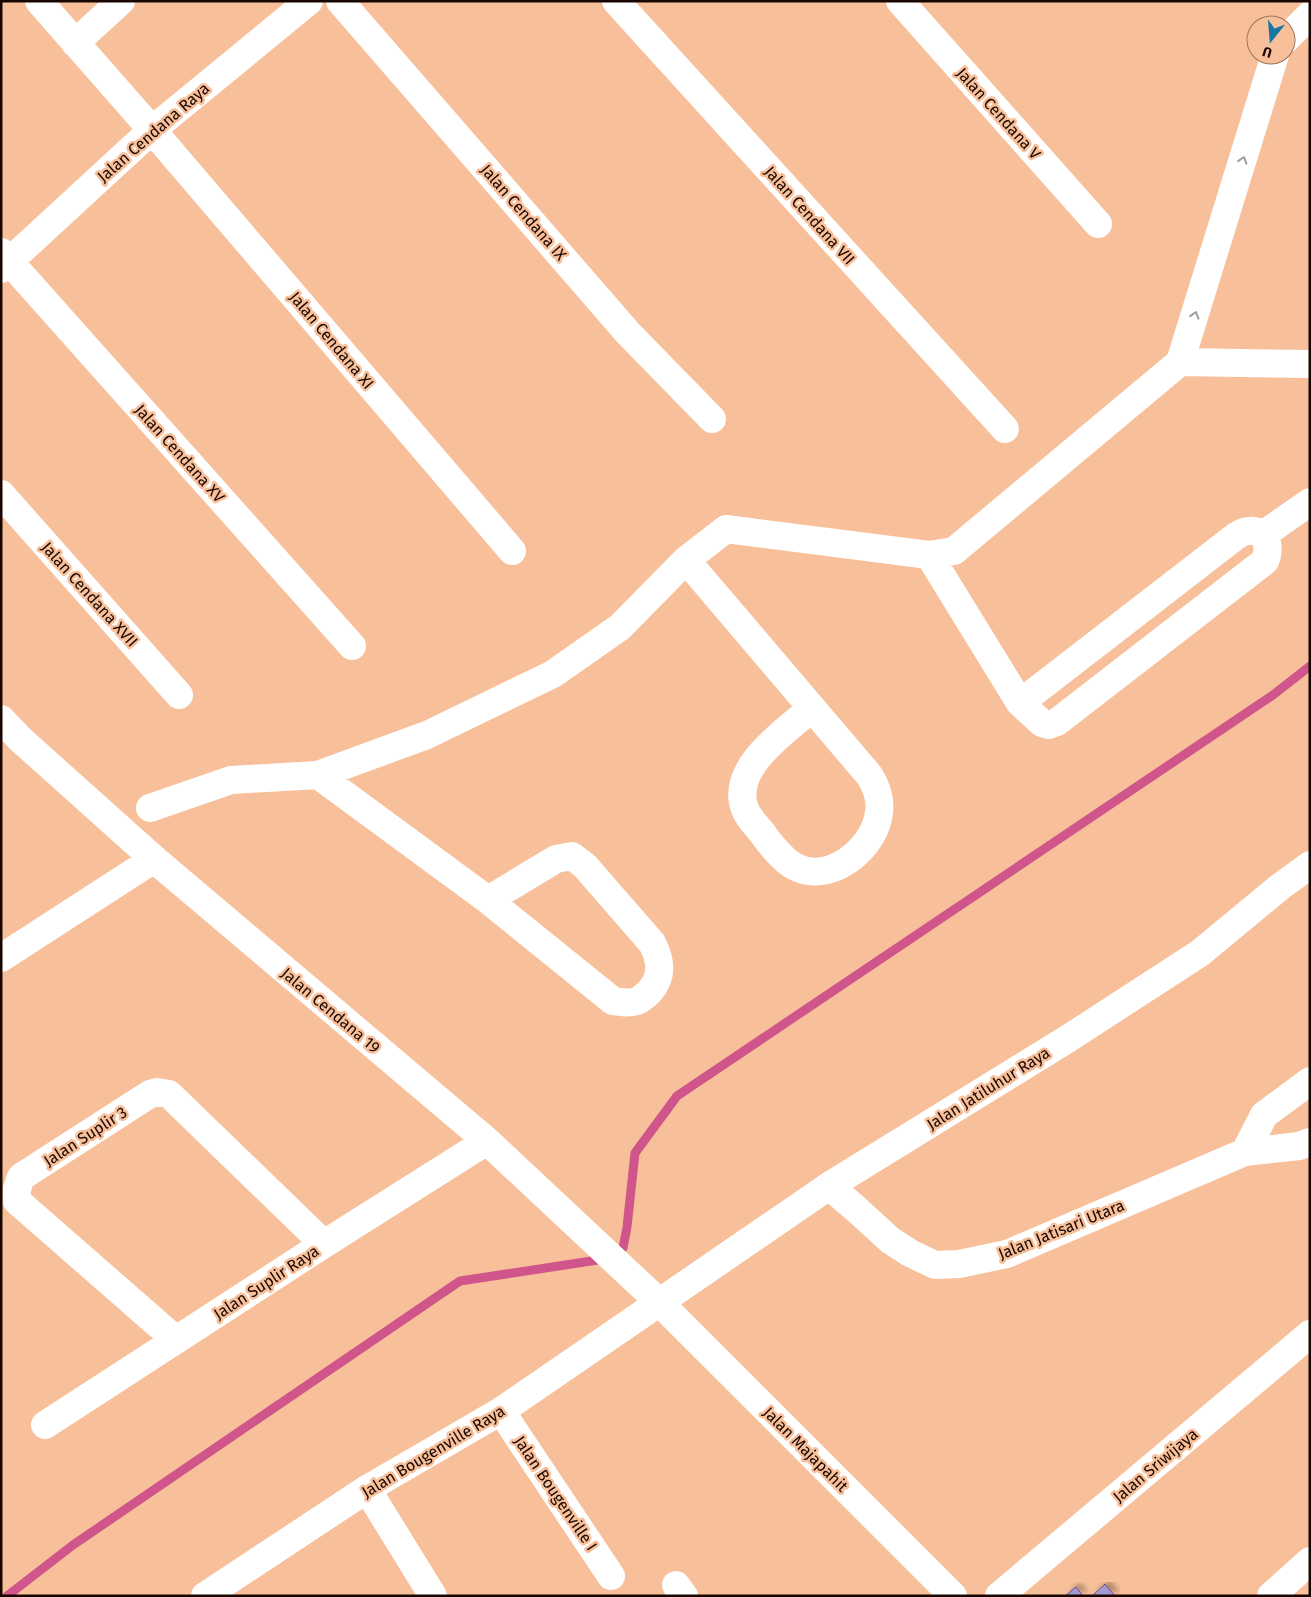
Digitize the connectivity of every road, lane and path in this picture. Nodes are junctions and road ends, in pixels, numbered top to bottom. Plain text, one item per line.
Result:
1 (39, 1) edge
2 (121, 1) edge
3 (309, 1) edge
4 (340, 1) edge
5 (616, 1) edge
6 (900, 1) edge
7 (1310, 15) edge
8 (1296, 30) edge
9 (75, 42) junction
10 (1271, 65) edge
11 (152, 130) junction
12 (1098, 224) dead end
13 (4, 260) edge
14 (1180, 362) junction
15 (1310, 364) edge
16 (712, 420) dead end
17 (1005, 429) dead end
18 (1, 494) edge
19 (1310, 502) edge
20 (1264, 534) junction
21 (512, 551) dead end
22 (929, 555) junction
23 (686, 560) junction
24 (352, 646) dead end
25 (180, 695) dead end
26 (1020, 703) junction
27 (812, 708) junction
28 (1, 719) edge
29 (318, 775) junction
30 (150, 808) dead end
31 (154, 859) junction
32 (1310, 865) edge
33 (488, 900) junction
34 (1, 958) edge
35 (1310, 1081) edge
36 (487, 1141) junction
37 (1310, 1142) edge
38 (1245, 1152) junction
39 (829, 1186) junction
40 (324, 1244) junction
41 (659, 1302) junction
42 (1310, 1334) edge
43 (176, 1340) junction
44 (501, 1411) junction
45 (45, 1425) dead end
46 (367, 1489) junction
47 (1310, 1561) edge
48 (611, 1576) dead end
49 (219, 1591) edge
50 (433, 1596) edge
51 (953, 1596) edge
52 (999, 1596) edge
53 (1270, 1596) edge

1 - 9 street, Jalan Cendana XI
2 - 9 street
3 - 11 street, Jalan Cendana Raya
4 - 16 street, Jalan Cendana IX
5 - 17 street, Jalan Cendana VII
6 - 12 street, Jalan Cendana V
7 - 8 street
9 - 11 street, Jalan Cendana XI
14 -> 10 street
11 - 13 street, Jalan Cendana Raya
11 - 21 street, Jalan Cendana XI
13 - 24 street, Jalan Cendana XV
14 - 15 street
14 - 22 street
18 - 25 street, Jalan Cendana XVII
19 - 20 street
20 - 26 street
20 - 26 street
22 - 23 street
22 - 26 street
23 - 27 street
23 - 29 street
27 - 27 street
28 - 31 street, Jalan Cendana 19
29 - 30 street
29 - 33 street
31 - 34 street
31 - 36 street, Jalan Cendana 19
32 - 39 street, Jalan Jatiluhur Raya
33 - 33 street
35 - 38 street
36 - 40 street, Jalan Suplir Raya
36 - 41 street, Jalan Cendana 19
37 - 38 street, Jalan Jatisari Utara
38 - 39 street, Jalan Jatisari Utara
39 - 41 street, Jalan Jatiluhur Raya
40 - 43 street, Jalan Suplir Raya
40 - 43 street, Jalan Suplir 3
41 - 44 street, Jalan Bougenville Raya
41 - 51 street, Jalan Majapahit
42 - 52 street, Jalan Sriwijaya
43 - 45 street, Jalan Suplir Raya
44 - 46 street, Jalan Bougenville Raya
44 - 48 street, Jalan Bougenville I
46 - 49 street, Jalan Bougenville Raya
46 - 50 street
47 - 53 street

